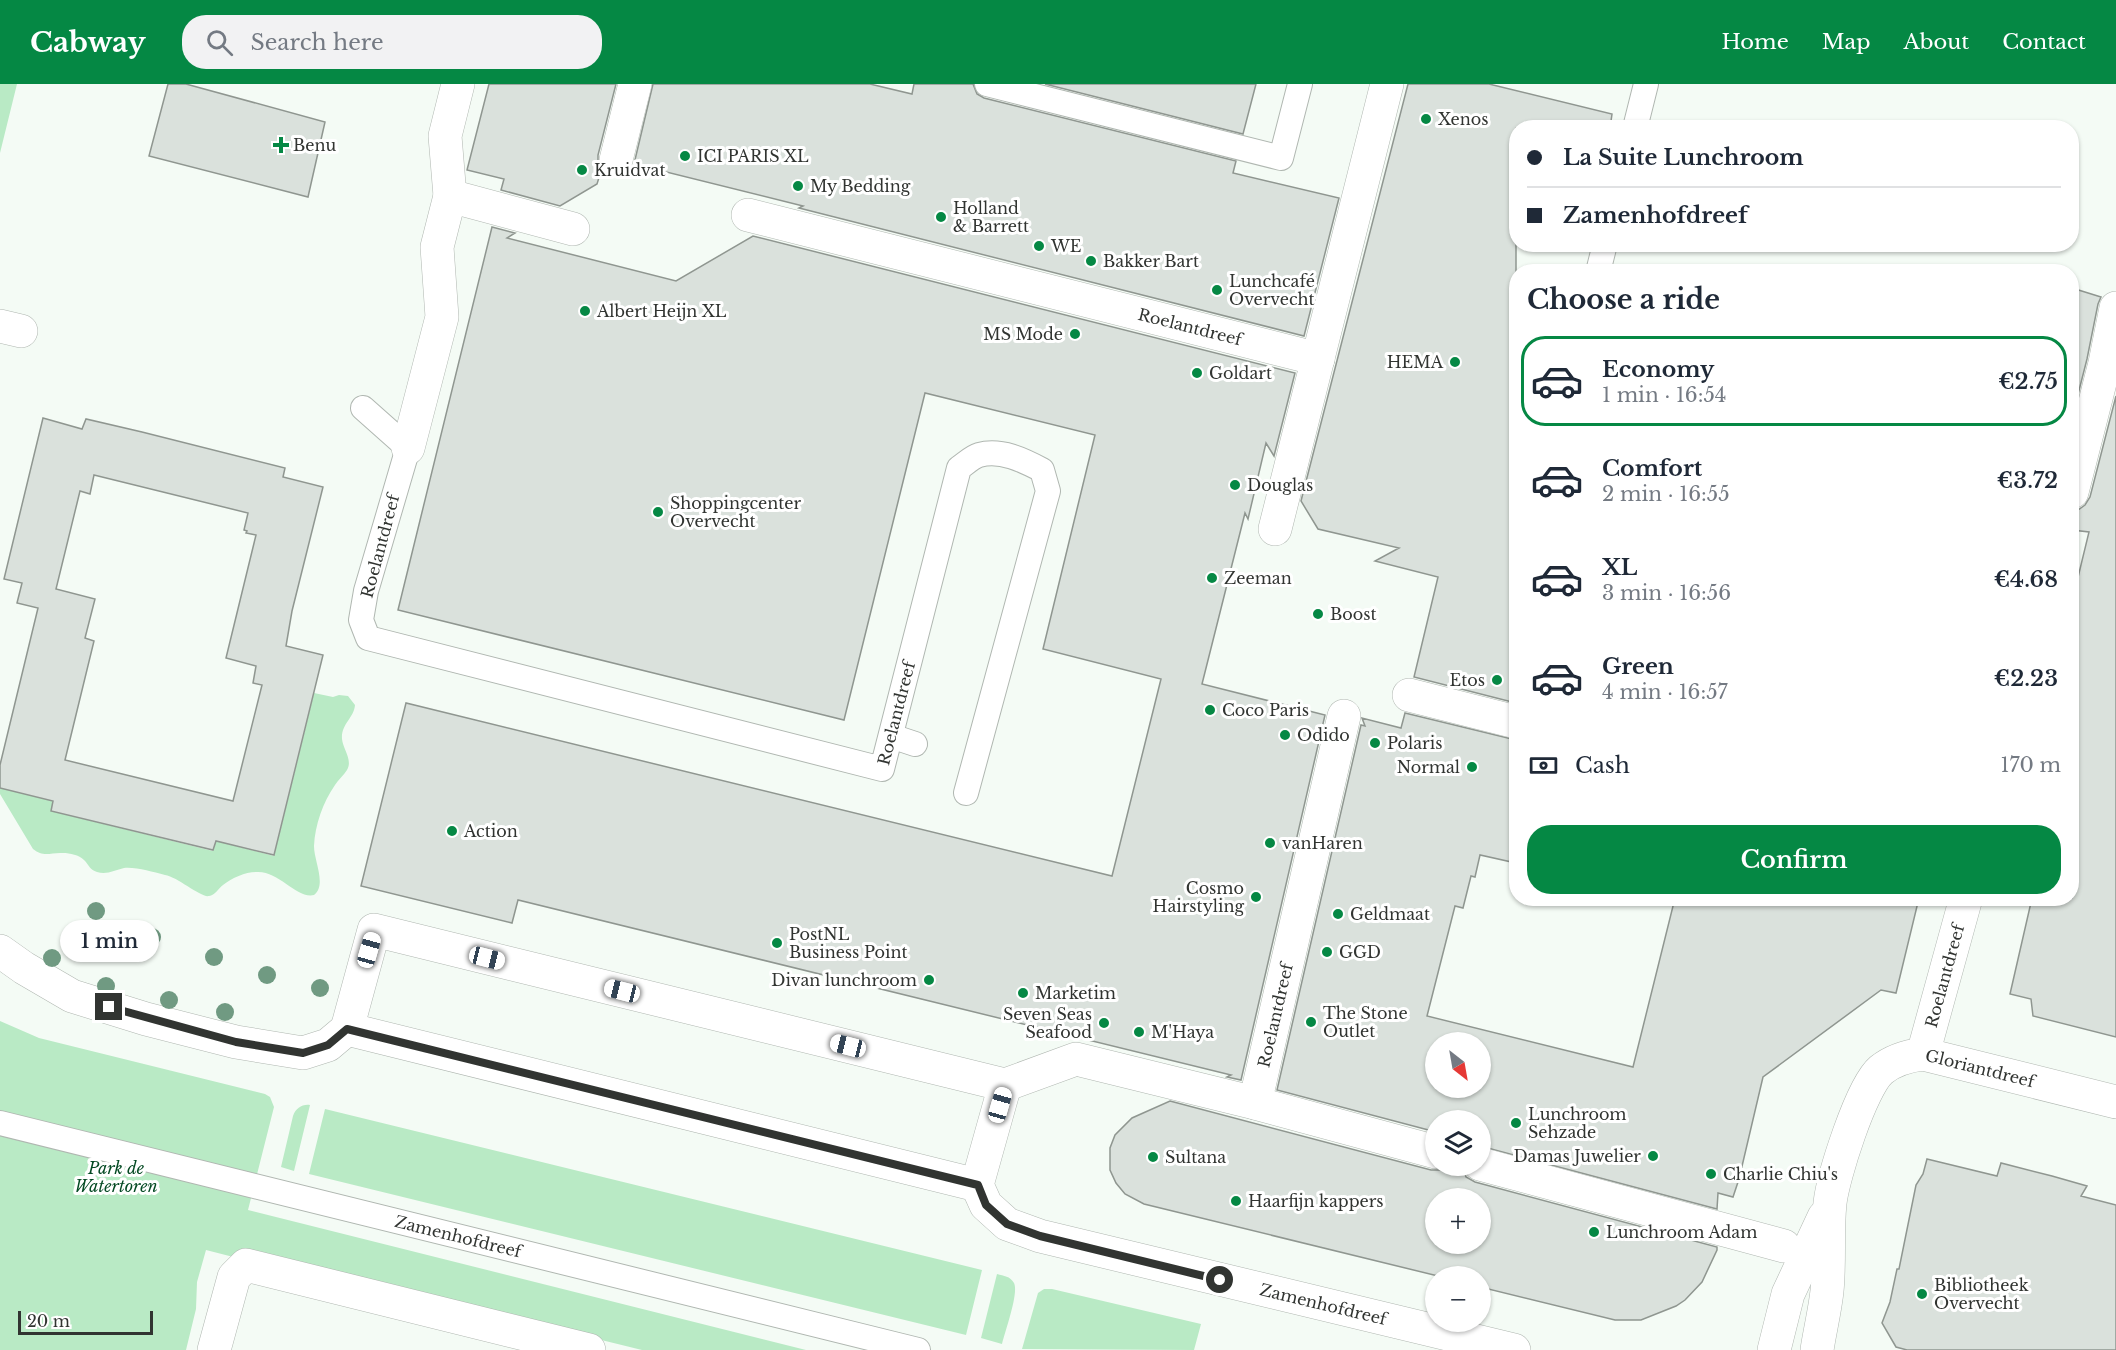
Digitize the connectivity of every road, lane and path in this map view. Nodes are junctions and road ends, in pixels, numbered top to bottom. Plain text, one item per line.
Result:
1 (458, 84) edge
2 (635, 84) edge
3 (987, 84) edge
4 (1300, 84) edge
5 (1387, 84) edge
6 (1646, 84) edge
7 (1637, 120) edge
8 (616, 160) dead end
9 (450, 196) junction
10 (748, 216) dead end
11 (573, 229) dead end
12 (2116, 308) edge
13 (1318, 359) junction
14 (363, 408) dead end
15 (408, 448) junction
16 (2079, 465) edge
17 (1275, 529) dead end
18 (1409, 695) dead end
19 (1344, 716) dead end
20 (1509, 720) edge
21 (891, 736) junction
22 (915, 744) dead end
23 (966, 794) dead end
24 (1964, 906) edge
25 (0, 951) edge
26 (347, 1029) junction
27 (1923, 1054) junction
28 (1005, 1085) junction
29 (2116, 1101) edge
30 (1255, 1103) junction
31 (0, 1123) edge
32 (1425, 1149) edge
33 (1491, 1167) edge
34 (978, 1185) junction
35 (1830, 1202) junction
36 (1784, 1246) dead end
37 (214, 1350) edge
38 (589, 1350) edge
39 (918, 1350) edge
40 (1514, 1350) edge
41 (1774, 1350) edge
42 (1817, 1350) edge

1 - 9 street, Roelantdreef
2 - 8 street
3 - 4 lane
5 - 13 street
6 - 7 lane
9 - 11 street
9 - 15 street, Roelantdreef
10 - 13 street, Roelantdreef
12 - 16 street
13 - 17 street
14 - 15 lane
15 - 21 lane, Roelantdreef
18 - 20 street
19 - 30 street, Roelantdreef
21 - 22 lane
21 - 23 lane, Roelantdreef
24 - 27 street, Roelantdreef
25 - 26 street
26 - 28 street
26 - 34 street
27 - 29 street, Gloriantdreef
27 - 35 street, Gloriantdreef
28 - 30 street
28 - 34 street
30 - 32 street
31 - 39 lane, Zamenhofdreef
33 - 36 street
34 - 40 street, Zamenhofdreef
35 - 41 street, Gloriantdreef
35 - 42 street, Gloriantdreef
37 - 38 street

